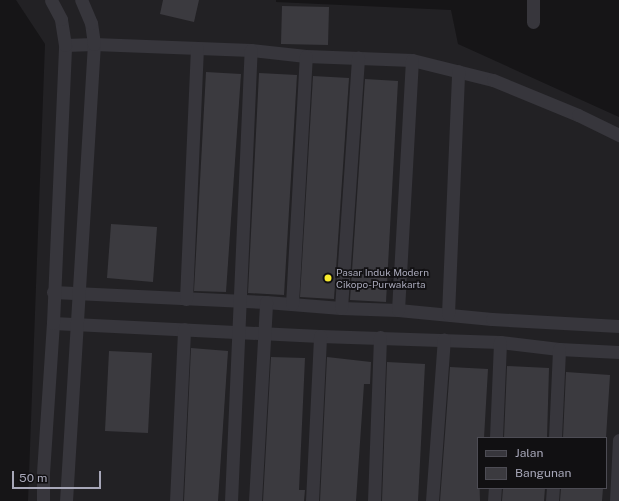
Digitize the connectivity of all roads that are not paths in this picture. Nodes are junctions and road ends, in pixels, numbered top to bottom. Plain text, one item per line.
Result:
1 (51, 0) edge
2 (82, 0) edge
3 (533, 0) edge
4 (533, 22) dead end
5 (94, 44) junction
6 (65, 45) junction
7 (197, 48) junction
8 (251, 50) junction
9 (306, 56) junction
10 (358, 58) junction
11 (412, 60) junction
12 (458, 71) junction
13 (619, 135) edge
14 (53, 292) junction
15 (78, 293) junction
16 (186, 299) junction
17 (240, 300) junction
18 (266, 302) junction
19 (292, 304) junction
20 (340, 308) junction
21 (398, 310) junction
22 (448, 314) junction
23 (53, 323) junction
24 (78, 324) junction
25 (619, 326) edge
26 (184, 329) junction
27 (238, 331) junction
28 (264, 332) junction
29 (320, 336) junction
30 (380, 337) junction
31 (444, 339) junction
32 (500, 342) junction
33 (559, 348) junction
34 (619, 352) edge
35 (496, 437) edge
36 (555, 437) edge
37 (619, 440) edge
38 (495, 489) edge
39 (553, 489) edge
40 (43, 501) edge
41 (66, 501) edge
42 (176, 501) edge
43 (231, 501) edge
44 (255, 501) edge
45 (312, 501) edge
46 (374, 501) edge
47 (432, 501) edge
48 (494, 501) edge
49 (552, 501) edge
50 (616, 501) edge

1 - 6 lane
2 - 5 lane
3 - 4 lane
5 - 6 lane
5 - 7 lane
5 - 15 lane
6 - 14 lane
7 - 8 lane
7 - 16 lane
8 - 9 lane
8 - 17 lane
9 - 10 lane
9 - 19 lane
10 - 11 lane
10 - 20 lane
11 - 12 lane
11 - 21 lane
12 - 13 lane
12 - 22 lane
14 - 15 lane
14 - 23 lane
15 - 16 lane
15 - 24 lane
16 - 17 lane
17 - 18 lane
17 - 27 lane
18 - 19 lane
18 - 28 lane
19 - 20 lane
20 - 21 lane
21 - 22 lane
22 - 25 lane
23 - 24 lane
23 - 40 lane
24 - 26 lane
24 - 41 lane
26 - 27 lane
26 - 42 lane
27 - 28 lane
27 - 43 lane
28 - 29 lane
28 - 44 lane
29 - 30 lane
29 - 45 lane
30 - 31 lane
30 - 46 lane
31 - 32 lane
31 - 47 lane
32 - 33 lane
32 - 35 lane
33 - 34 lane
33 - 36 lane
37 - 50 lane
38 - 48 lane
39 - 49 lane

